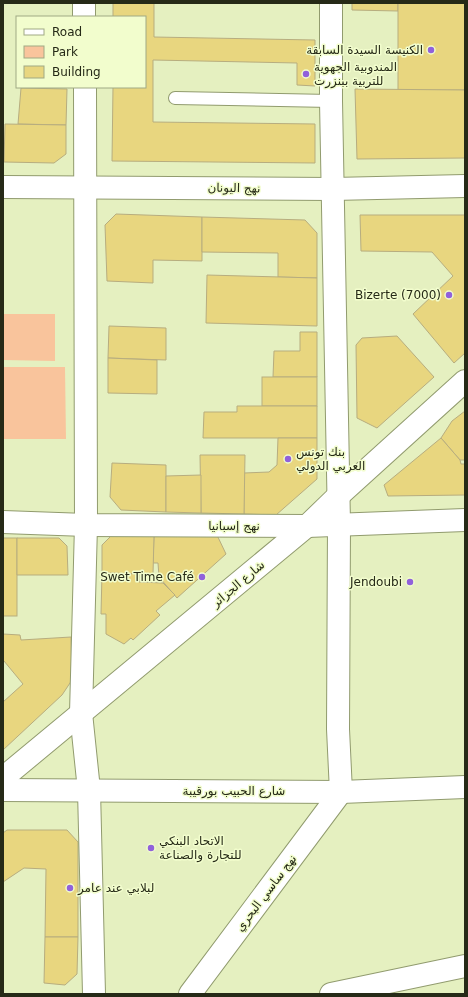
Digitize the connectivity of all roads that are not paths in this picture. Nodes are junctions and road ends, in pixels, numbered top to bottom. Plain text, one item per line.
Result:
1 (84, 3) edge
2 (331, 3) edge
3 (84, 16) edge
4 (85, 88) edge
5 (175, 98) dead end
6 (331, 101) junction
7 (86, 186) junction
8 (465, 186) edge
9 (3, 187) edge
10 (333, 189) junction
11 (465, 380) edge
12 (338, 496) junction
13 (465, 520) edge
14 (3, 522) edge
15 (339, 524) junction
16 (86, 525) junction
17 (307, 526) junction
18 (82, 713) junction
19 (3, 778) edge
20 (465, 787) edge
21 (3, 790) edge
22 (89, 790) junction
23 (341, 792) junction
24 (465, 966) edge
25 (94, 994) edge
26 (190, 994) edge
27 (331, 994) edge

1 - 3 street
2 - 6 street
4 - 7 street
5 - 6 lane
6 - 10 street
7 - 9 street, نهج اليونان
7 - 10 street, نهج اليونان
7 - 16 street
8 - 10 street, نهج اليونان
10 - 12 street
11 - 12 street, شارع الجزائر
12 - 15 street
12 - 17 street, شارع الجزائر
13 - 15 street, نهج إسبانيا
14 - 16 street, نهج إسبانيا
15 - 17 street, نهج إسبانيا
15 - 23 street
16 - 17 street, نهج إسبانيا
16 - 18 street
17 - 18 street, شارع الجزائر
18 - 19 street, شارع الجزائر
18 - 22 street
20 - 23 street, شارع الحبيب بورقيبة
21 - 22 street, شارع الحبيب بورقيبة
22 - 23 street, شارع الحبيب بورقيبة
22 - 25 street
23 - 26 street, نهج ساسي البحري
24 - 27 street

